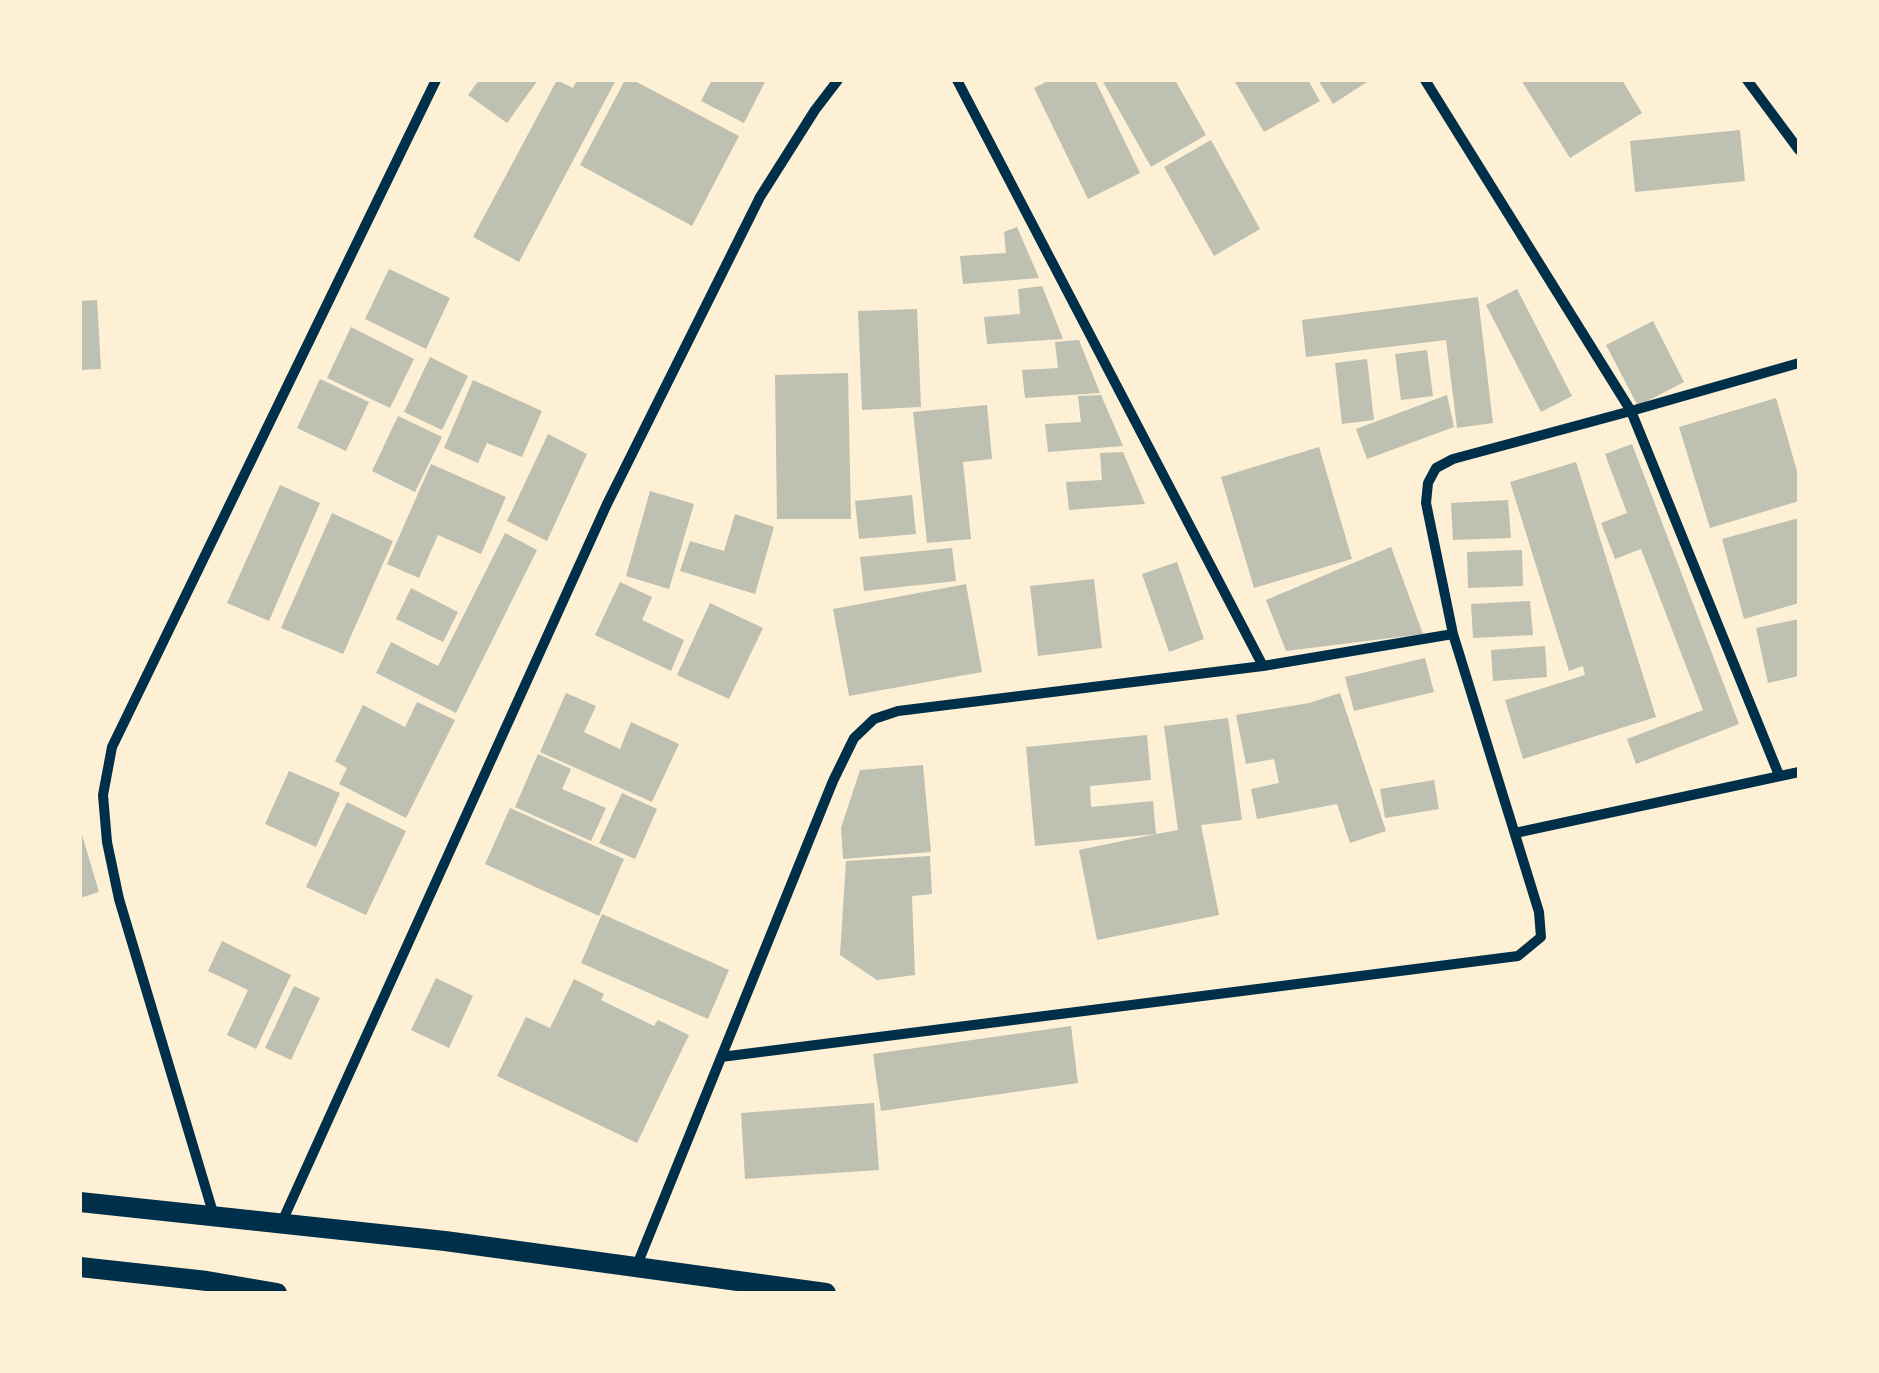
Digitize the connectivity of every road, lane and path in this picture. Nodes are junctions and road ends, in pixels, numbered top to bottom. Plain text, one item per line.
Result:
1 (436, 80) edge
2 (838, 80) edge
3 (957, 80) edge
4 (1424, 80) edge
5 (1747, 80) edge
6 (1799, 150) edge
7 (1799, 363) edge
8 (1632, 411) junction
9 (1453, 634) junction
10 (1263, 666) junction
11 (1799, 772) edge
12 (1780, 775) junction
13 (1515, 833) junction
14 (722, 1057) junction
15 (80, 1202) edge
16 (214, 1216) junction
17 (281, 1224) junction
18 (637, 1266) junction
19 (80, 1267) edge
20 (204, 1287) edge
21 (277, 1293) edge
22 (826, 1293) edge

1 - 16 street
2 - 17 street
3 - 10 street
4 - 8 street
5 - 6 street
7 - 8 street
8 - 9 street
8 - 12 street
9 - 10 street
9 - 13 street
10 - 14 street
11 - 12 street
12 - 13 street
13 - 14 street
14 - 18 street
15 - 16 main road
16 - 17 main road
17 - 18 main road
18 - 22 main road
19 - 20 main road
20 - 21 main road

